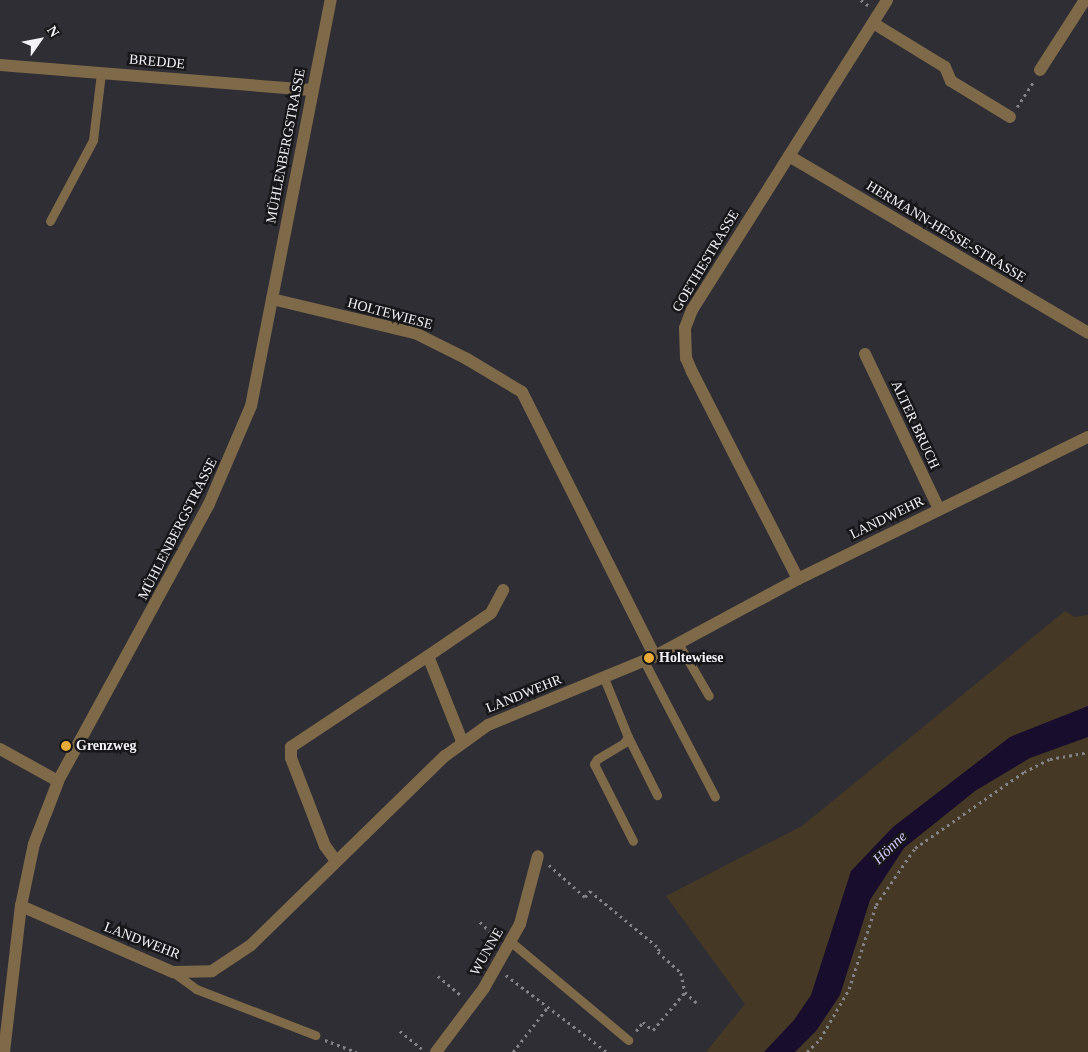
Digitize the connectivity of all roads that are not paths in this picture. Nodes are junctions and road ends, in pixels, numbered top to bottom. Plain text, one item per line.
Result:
1 (331, 0) edge
2 (887, 0) edge
3 (1086, 0) edge
4 (873, 23) junction
5 (0, 65) edge
6 (1040, 70) road end
7 (101, 73) junction
8 (311, 90) junction
9 (1010, 117) dead end
10 (788, 156) junction
11 (50, 221) dead end
12 (272, 299) junction
13 (1088, 333) edge
14 (865, 354) dead end
15 (1088, 437) edge
16 (939, 509) junction
17 (798, 579) junction
18 (503, 590) dead end
19 (678, 643) junction
20 (428, 656) junction
21 (649, 658) junction
22 (604, 678) junction
23 (709, 696) dead end
24 (628, 737) junction
25 (462, 741) junction
26 (0, 749) edge
27 (58, 781) junction
28 (657, 795) dead end
29 (714, 797) dead end
30 (633, 841) dead end
31 (538, 856) road end
32 (336, 861) junction
33 (21, 906) junction
34 (509, 944) junction
35 (173, 972) junction
36 (315, 1035) road end
37 (628, 1040) road end
38 (4, 1052) edge
39 (436, 1052) edge

1 - 8 street, MÜHLENBERGSTRASSE
2 - 4 street, GOETHESTRASSE
3 - 6 street
4 - 9 street
4 - 10 street, GOETHESTRASSE
5 - 7 street, BREDDE
7 - 8 street, BREDDE
7 - 11 lane
8 - 12 street, MÜHLENBERGSTRASSE
10 - 13 street, HERMANN-HESSE-STRASSE
10 - 17 street, GOETHESTRASSE
12 - 21 street, HOLTEWIESE
12 - 27 street, MÜHLENBERGSTRASSE
14 - 16 street, ALTER BRUCH
15 - 16 street, LANDWEHR
16 - 17 street, LANDWEHR
17 - 19 street, LANDWEHR
18 - 20 street
19 - 21 street, LANDWEHR
19 - 23 lane
20 - 25 street
20 - 32 street
21 - 22 street, LANDWEHR
21 - 29 lane
22 - 24 lane
22 - 25 street, LANDWEHR
24 - 28 lane
24 - 30 lane
25 - 32 street, LANDWEHR
26 - 27 street
27 - 33 street, MÜHLENBERGSTRASSE
31 - 34 street, WUNNE
32 - 35 street, LANDWEHR
33 - 35 street, LANDWEHR
33 - 38 street, MÜHLENBERGSTRASSE
34 - 37 lane
34 - 39 street, WUNNE
35 - 36 lane

